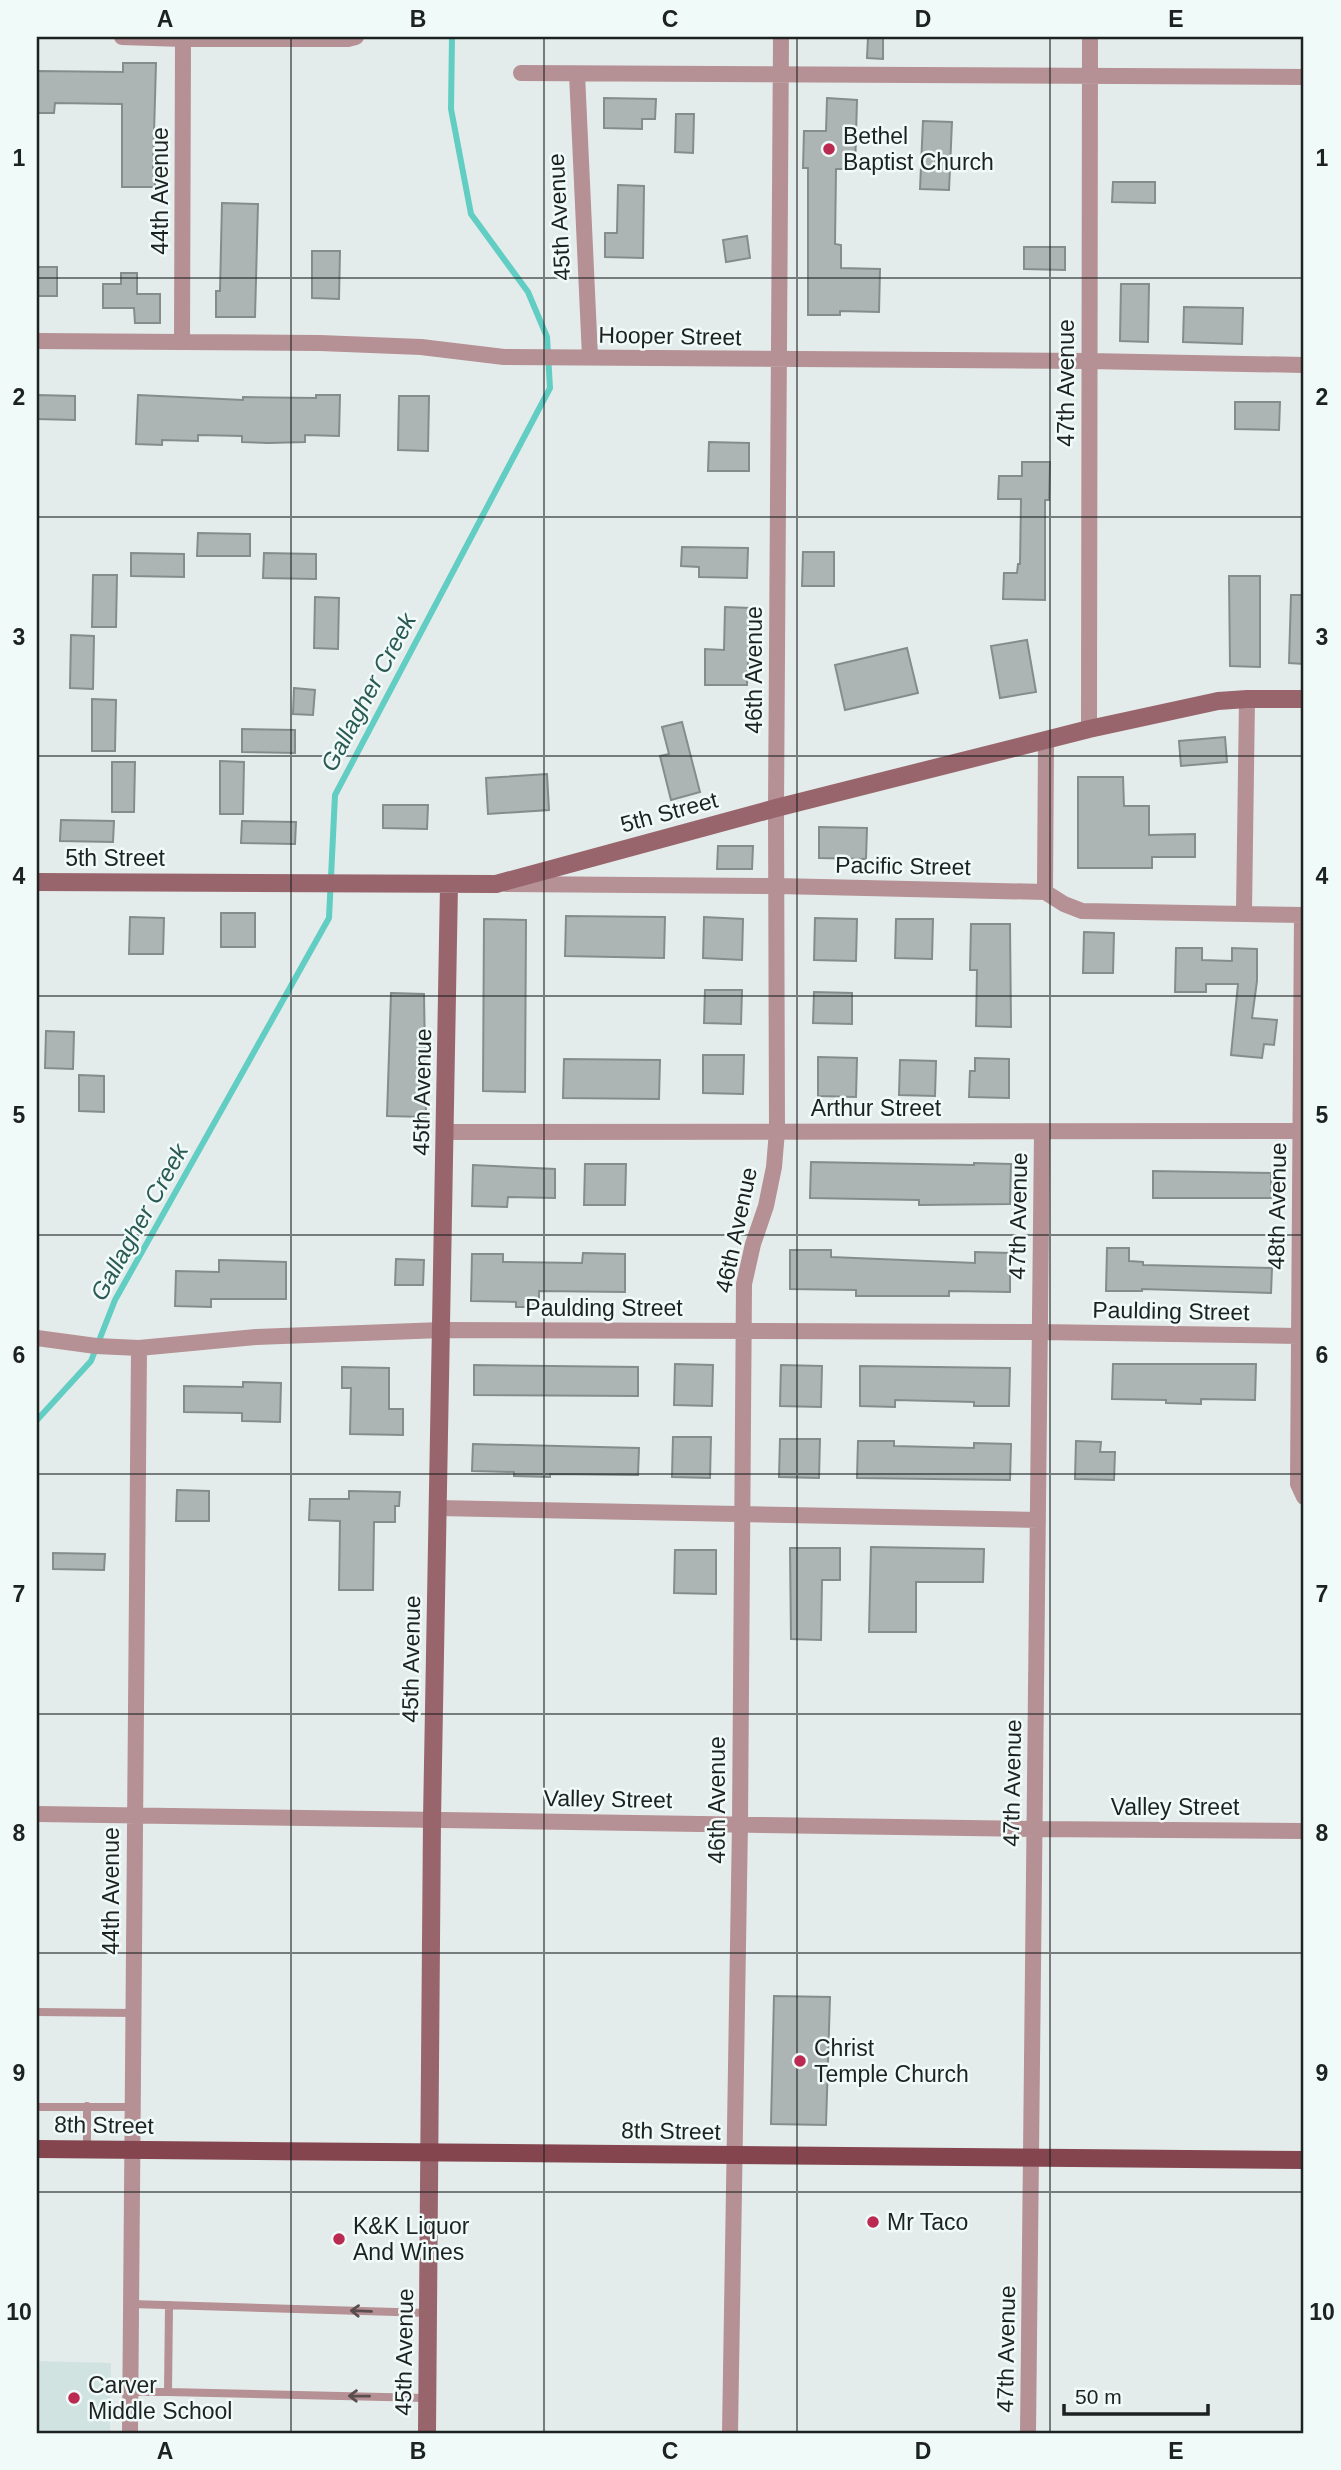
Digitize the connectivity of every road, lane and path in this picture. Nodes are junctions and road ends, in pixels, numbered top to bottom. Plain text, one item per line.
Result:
1 (122, 37) edge
2 (780, 37) edge
3 (1090, 37) edge
4 (352, 38) edge
5 (183, 39) junction
6 (521, 73) dead end
7 (577, 74) junction
8 (780, 75) junction
9 (1089, 78) junction
10 (1304, 78) edge
11 (37, 341) edge
12 (182, 342) junction
13 (582, 357) junction
14 (780, 360) junction
15 (1088, 361) junction
16 (1304, 365) edge
17 (1247, 699) junction
18 (1304, 699) edge
19 (1089, 729) junction
20 (1046, 741) junction
21 (776, 808) junction
22 (37, 882) edge
23 (496, 884) junction
24 (449, 885) junction
25 (777, 886) junction
26 (1045, 892) junction
27 (1244, 913) junction
28 (1303, 915) edge
29 (1302, 1130) edge
30 (777, 1131) junction
31 (447, 1132) junction
32 (1042, 1132) junction
33 (442, 1330) junction
34 (742, 1331) junction
35 (1040, 1332) junction
36 (1298, 1336) junction
37 (37, 1338) edge
38 (139, 1348) junction
39 (1304, 1497) edge
40 (439, 1508) junction
41 (742, 1514) junction
42 (1038, 1520) junction
43 (37, 1814) edge
44 (135, 1815) junction
45 (432, 1819) junction
46 (740, 1823) junction
47 (1035, 1829) junction
48 (1304, 1831) edge
49 (37, 2012) edge
50 (133, 2014) junction
51 (87, 2106) junction
52 (37, 2107) edge
53 (132, 2107) junction
54 (37, 2149) edge
55 (87, 2150) junction
56 (132, 2150) junction
57 (431, 2152) junction
58 (733, 2156) junction
59 (1031, 2158) junction
60 (1304, 2160) edge
61 (131, 2304) junction
62 (169, 2305) junction
63 (429, 2313) junction
64 (130, 2392) junction
65 (168, 2392) junction
66 (427, 2398) junction
67 (130, 2433) edge
68 (427, 2433) edge
69 (730, 2433) edge
70 (1028, 2433) edge

1 - 5 street
2 - 8 street, 46th Avenue
3 - 9 street, 47th Avenue
4 - 5 street
5 - 12 street, 44th Avenue
6 - 7 street
7 - 8 street
7 - 13 street, 45th Avenue
8 - 9 street
8 - 14 street, 46th Avenue
9 - 10 street
9 - 15 street, 47th Avenue
11 - 12 street, Hooper Street
12 - 13 street, Hooper Street
13 - 14 street, Hooper Street
14 - 15 street, Hooper Street
14 - 21 street, 46th Avenue
15 - 16 street, Hooper Street
15 - 19 street, 47th Avenue
17 - 18 street, 5th Street
17 - 19 street, 5th Street
17 - 27 street
19 - 20 street, 5th Street
20 - 21 street, 5th Street
20 - 26 street
21 - 23 street, 5th Street
21 - 25 street, 46th Avenue
22 - 24 street, 5th Street
23 - 24 street, 5th Street
23 - 25 street, Pacific Street
24 - 31 street, 45th Avenue
25 - 26 street, Pacific Street
25 - 30 street, 46th Avenue
26 - 27 street, Pacific Street
27 - 28 street, Pacific Street
28 - 29 street, 48th Avenue
29 - 32 street, Arthur Street
29 - 36 street, 48th Avenue
30 - 31 street, Arthur Street
30 - 32 street, Arthur Street
30 - 34 street, 46th Avenue
31 - 33 street, 45th Avenue
32 - 35 street, 47th Avenue
33 - 34 street, Paulding Street
33 - 38 street, Paulding Street
33 - 40 street, 45th Avenue
34 - 35 street, Paulding Street
34 - 41 street, 46th Avenue
35 - 36 street, Paulding Street
35 - 42 street, 47th Avenue
36 - 39 street, 48th Avenue
37 - 38 street, Paulding Street
38 - 44 street, 44th Avenue
40 - 41 street
40 - 45 street, 45th Avenue
41 - 42 street
41 - 46 street, 46th Avenue
42 - 47 street, 47th Avenue
43 - 44 street, Valley Street
44 - 45 street, Valley Street
44 - 50 street, 44th Avenue
45 - 46 street, Valley Street
45 - 57 street, 45th Avenue
46 - 47 street, Valley Street
46 - 58 street, 46th Avenue
47 - 48 street, Valley Street
47 - 59 street, 47th Avenue
49 - 50 lane
50 - 53 street, 44th Avenue
51 - 52 lane
51 - 53 lane
51 - 55 lane
53 - 56 street, 44th Avenue
54 - 55 main road, 8th Street
55 - 56 main road, 8th Street
56 - 57 main road, 8th Street
56 - 61 street, 44th Avenue
57 - 58 main road, 8th Street
57 - 63 street, 45th Avenue
58 - 59 main road, 8th Street
58 - 69 street, 46th Avenue
59 - 60 main road, 8th Street
59 - 70 street, 47th Avenue
61 - 62 lane
61 - 64 street, 44th Avenue
63 -> 62 lane
62 - 65 lane
63 - 66 street, 45th Avenue
64 - 65 lane
64 - 67 street, 44th Avenue
66 -> 65 lane
66 - 68 street, 45th Avenue

